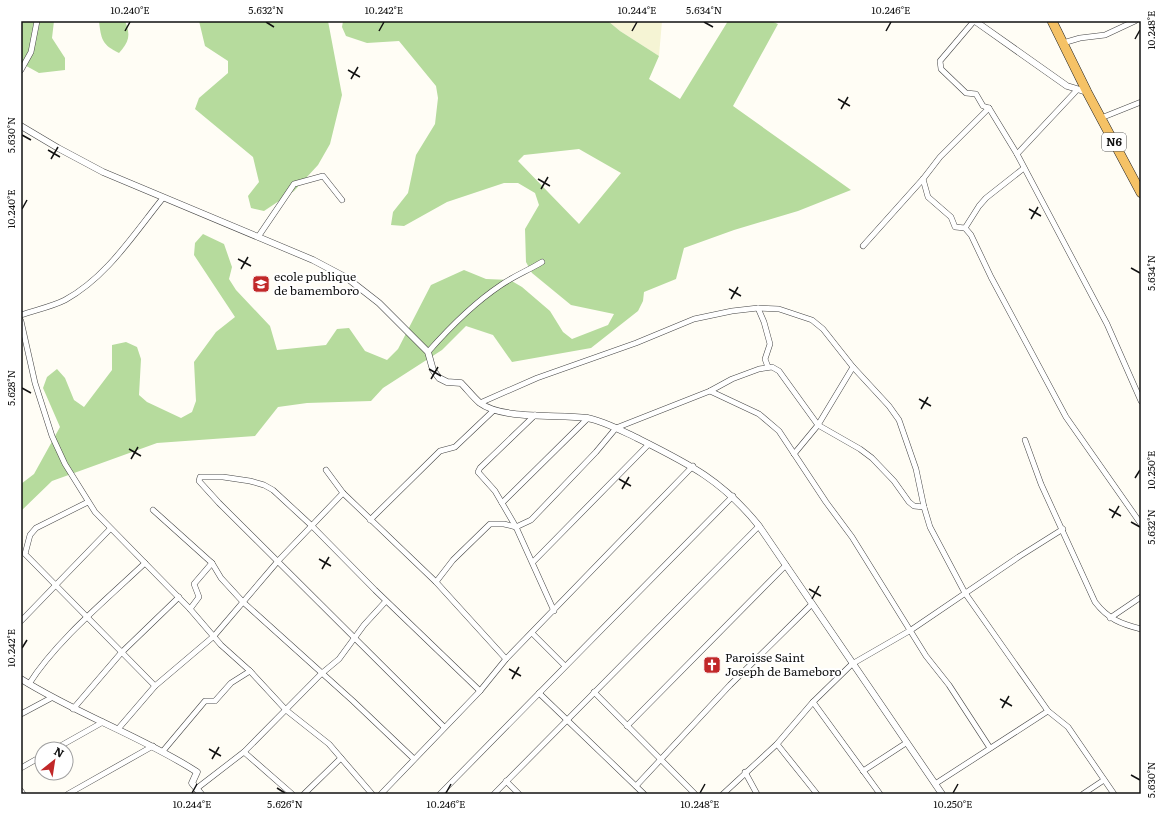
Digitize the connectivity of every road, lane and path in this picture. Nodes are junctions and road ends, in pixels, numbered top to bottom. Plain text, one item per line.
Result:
1 (37, 21) edge
2 (974, 21) edge
3 (1052, 21) edge
4 (1135, 21) edge
5 (1063, 43) junction
6 (21, 70) edge
7 (1077, 90) junction
8 (1087, 92) junction
9 (1141, 102) edge
10 (989, 108) junction
11 (1101, 118) junction
12 (21, 126) edge
13 (1017, 154) junction
14 (1024, 168) junction
15 (923, 179) junction
16 (1141, 193) edge
17 (164, 198) junction
18 (342, 200) dead end
19 (965, 228) junction
20 (258, 237) junction
21 (862, 246) dead end
22 (542, 262) dead end
23 (758, 308) junction
24 (21, 315) edge
25 (21, 321) edge
26 (428, 352) junction
27 (768, 367) junction
28 (853, 367) junction
29 (710, 392) junction
30 (1141, 401) edge
31 (480, 402) junction
32 (494, 410) junction
33 (534, 415) junction
34 (588, 418) junction
35 (818, 425) junction
36 (616, 428) junction
37 (1025, 440) dead end
38 (649, 444) junction
39 (794, 454) junction
40 (692, 466) junction
41 (326, 470) dead end
42 (343, 493) junction
43 (733, 496) junction
44 (88, 502) junction
45 (502, 503) junction
46 (924, 507) junction
47 (154, 510) dead end
48 (370, 520) junction
49 (1141, 524) edge
50 (312, 526) junction
51 (759, 526) junction
52 (516, 527) junction
53 (110, 529) junction
54 (1063, 529) junction
55 (278, 561) junction
56 (533, 562) junction
57 (145, 563) junction
58 (212, 563) junction
59 (786, 565) junction
60 (436, 582) junction
61 (54, 585) junction
62 (965, 593) junction
63 (1141, 597) edge
64 (179, 598) junction
65 (386, 601) junction
66 (243, 602) junction
67 (812, 604) junction
68 (190, 609) junction
69 (554, 611) junction
70 (87, 618) junction
71 (1110, 618) junction
72 (21, 621) edge
73 (1141, 629) edge
74 (912, 630) junction
75 (532, 633) junction
76 (214, 636) junction
77 (356, 638) junction
78 (122, 653) junction
79 (506, 659) junction
80 (852, 664) junction
81 (565, 666) junction
82 (250, 671) junction
83 (320, 674) junction
84 (21, 679) edge
85 (29, 684) junction
86 (155, 686) junction
87 (480, 691) junction
88 (594, 692) junction
89 (539, 693) junction
90 (51, 698) junction
91 (813, 702) junction
92 (73, 709) junction
93 (286, 710) junction
94 (1048, 711) junction
95 (21, 714) edge
96 (567, 720) junction
97 (103, 722) junction
98 (627, 726) junction
99 (444, 727) junction
100 (118, 729) junction
101 (69, 741) edge
102 (906, 743) junction
103 (777, 744) junction
104 (153, 746) junction
105 (990, 748) junction
106 (163, 752) junction
107 (244, 752) junction
108 (341, 758) junction
109 (414, 759) junction
110 (659, 759) junction
111 (34, 761) edge
112 (21, 768) edge
113 (863, 771) junction
114 (745, 772) junction
115 (1104, 780) junction
116 (506, 781) junction
117 (935, 784) junction
118 (636, 786) junction
119 (196, 789) junction
120 (21, 791) edge
121 (23, 794) edge
122 (68, 794) edge
123 (201, 794) edge
124 (292, 794) edge
125 (304, 794) edge
126 (372, 794) edge
127 (381, 794) edge
128 (440, 794) edge
129 (494, 794) edge
130 (519, 794) edge
131 (644, 794) edge
132 (695, 794) edge
133 (723, 794) edge
134 (757, 794) edge
135 (817, 794) edge
136 (880, 794) edge
137 (942, 794) edge
138 (1083, 794) edge
139 (1114, 794) edge

1 - 6 street
2 - 7 street
2 - 10 street
3 - 5 highway, N6
4 - 5 street
5 - 8 highway, N6
7 - 8 street
7 - 13 street
8 - 11 highway, N6
9 - 11 street
10 - 13 street
10 - 15 street
11 - 16 highway, N6
12 - 17 street
13 - 14 street
14 - 19 street
14 - 30 street
15 - 19 street
15 - 21 street
17 - 20 street
17 - 24 street
18 - 20 street
19 - 49 street
20 - 26 street
22 - 26 street
23 - 27 street
23 - 28 street
23 - 31 street
25 - 44 street
26 - 31 street
27 - 29 street
27 - 35 street
28 - 35 street
28 - 46 street
29 - 36 street
29 - 39 street
31 - 32 street
32 - 33 street
32 - 48 street
33 - 34 street
33 - 45 street
34 - 36 street
34 - 45 street
35 - 39 street
35 - 46 street
36 - 38 street
36 - 52 street
37 - 54 street
38 - 40 street
38 - 56 street
39 - 74 street
40 - 43 street
40 - 69 street
41 - 42 street
42 - 48 street
42 - 50 street
43 - 51 street
43 - 81 street
44 - 53 street
44 - 61 street
45 - 52 street
46 - 62 street
47 - 58 street
48 - 60 street
50 - 55 street
50 - 55 street
50 - 65 street
51 - 59 street
51 - 88 street
52 - 56 street
52 - 60 street
53 - 57 street
53 - 61 street
54 - 62 street
54 - 71 street
55 - 66 street
55 - 77 street
56 - 69 street
57 - 64 street
57 - 70 street
58 - 66 street
58 - 68 street
59 - 67 street
59 - 98 street
60 - 79 street
61 - 70 street
61 - 72 street
62 - 74 street
62 - 94 street
63 - 71 street
64 - 68 street
64 - 78 street
65 - 77 street
65 - 87 street
66 - 76 street
66 - 83 street
67 - 80 street
67 - 110 street
68 - 76 street
69 - 75 street
70 - 78 street
70 - 85 street
71 - 73 street
74 - 80 street
74 - 105 street
75 - 79 street
75 - 81 street
76 - 82 street
76 - 86 street
77 - 83 street
77 - 99 street
78 - 86 street
78 - 92 street
79 - 87 street
80 - 91 street
80 - 102 street
81 - 89 street
82 - 93 street
82 - 106 street
83 - 93 street
83 - 109 street
84 - 85 street
85 - 90 street
86 - 100 street
87 - 99 street
88 - 96 street
88 - 98 street
89 - 96 street
89 - 128 street
90 - 92 street
90 - 95 street
91 - 103 street
91 - 113 street
92 - 97 street
93 - 107 street
93 - 108 street
94 - 105 street
94 - 115 street
96 - 116 street
96 - 118 street
97 - 100 street
97 - 101 street
98 - 110 street
99 - 109 street
100 - 104 street
102 - 113 street
102 - 117 street
103 - 114 street
103 - 135 street
104 - 106 street
104 - 122 street
105 - 117 street
106 - 119 street
107 - 119 street
107 - 124 street
108 - 125 street
108 - 126 street
109 - 127 street
110 - 118 street
110 - 132 street
111 - 112 street
113 - 136 street
114 - 133 street
114 - 134 street
115 - 138 street
115 - 139 street
116 - 129 street
116 - 130 street
117 - 137 street
118 - 131 street
119 - 123 street
120 - 121 street

